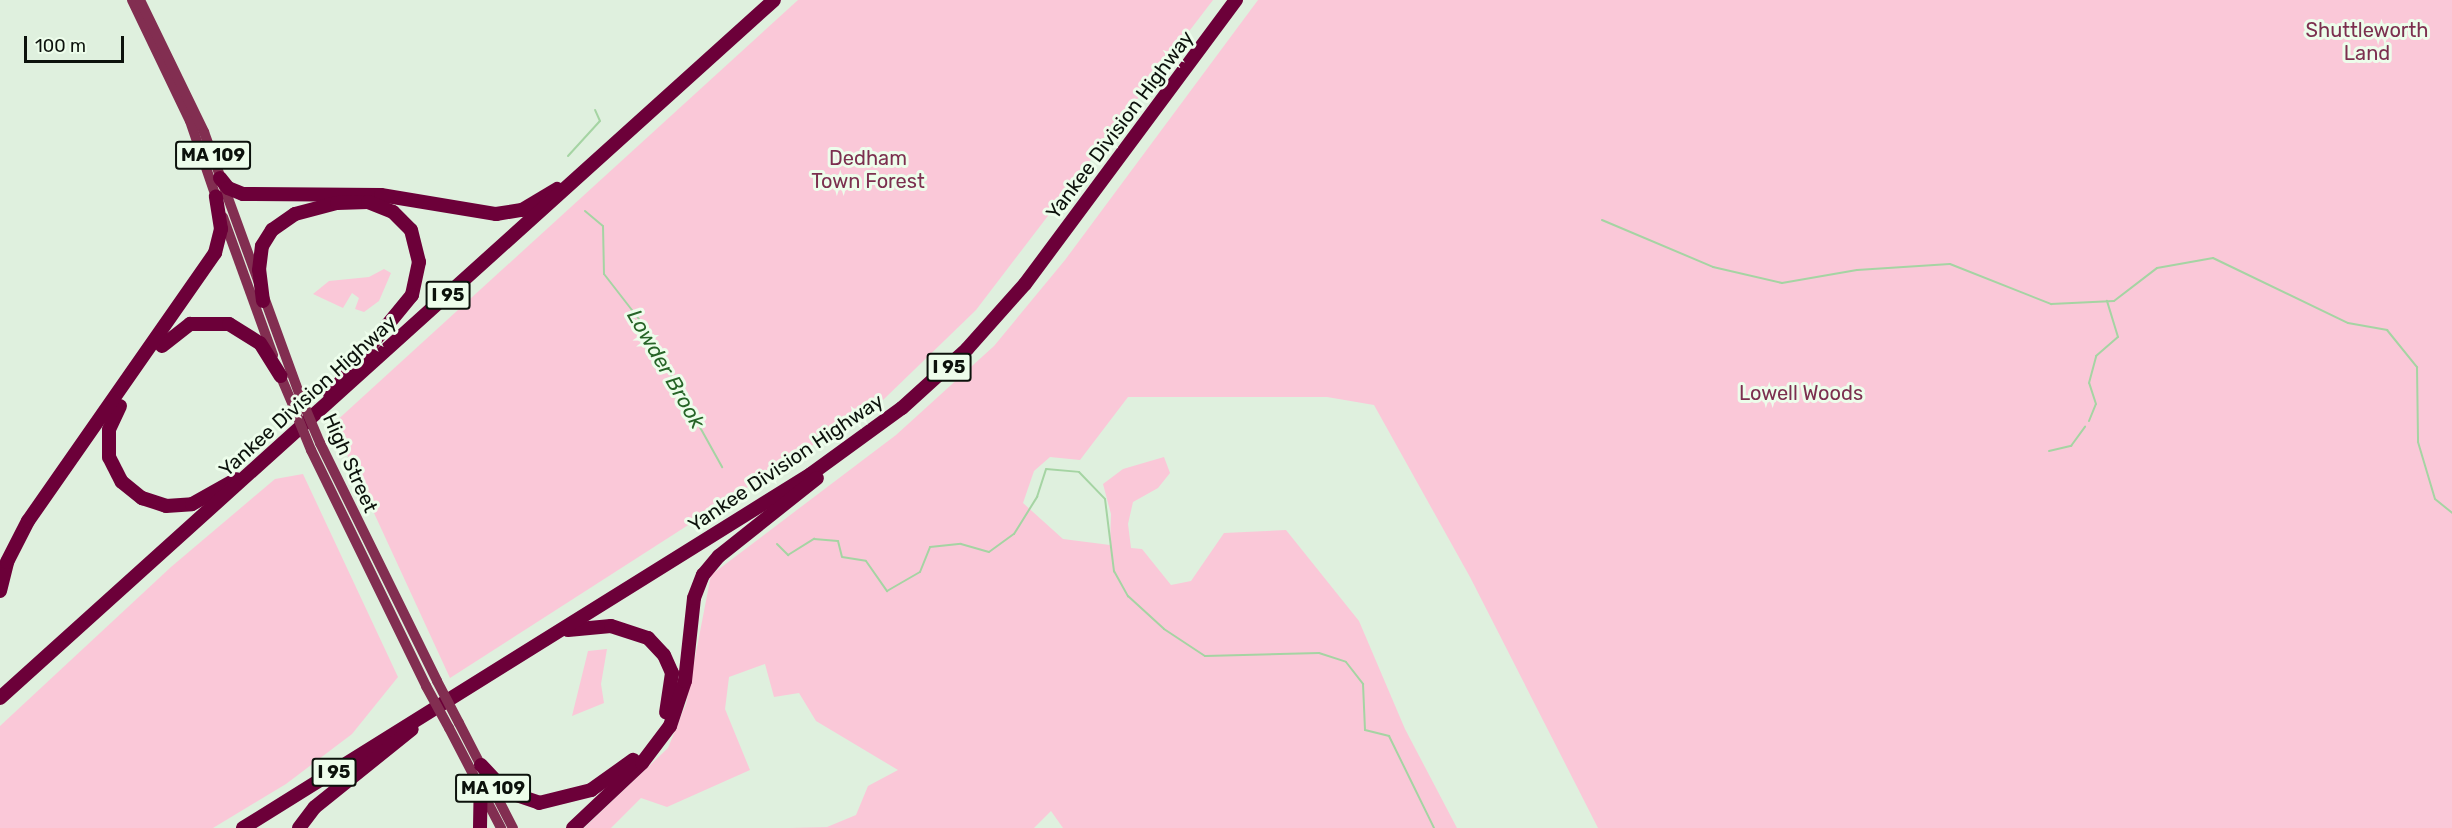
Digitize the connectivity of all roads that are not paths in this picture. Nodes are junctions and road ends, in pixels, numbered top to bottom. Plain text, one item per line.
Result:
1 (132, 0) edge
2 (140, 0) edge
3 (774, 0) edge
4 (1236, 0) edge
5 (220, 178) junction
6 (577, 178) junction
7 (216, 196) junction
8 (263, 301) junction
9 (281, 376) junction
10 (297, 402) junction
11 (319, 412) junction
12 (843, 453) junction
13 (257, 468) junction
14 (0, 591) edge
15 (563, 630) junction
16 (0, 698) edge
17 (425, 715) junction
18 (454, 725) junction
19 (481, 765) junction
20 (481, 789) junction
21 (243, 828) edge
22 (299, 828) edge
23 (480, 828) edge
24 (501, 828) edge
25 (513, 828) edge
26 (573, 828) edge

1 - 7 main road, High Street / MA 109
2 - 5 main road, High Street / MA 109
3 - 6 highway, Yankee Division Highway / I 95
4 - 12 highway, Yankee Division Highway / I 95
5 - 6 highway
5 - 8 main road, High Street / MA 109
6 - 11 highway, Yankee Division Highway / I 95
7 - 9 main road, High Street / MA 109
7 - 14 highway
8 - 10 main road, High Street / MA 109
8 - 11 highway
9 - 10 main road, High Street / MA 109
9 - 13 highway
10 - 18 main road, High Street / MA 109, bridge
11 - 13 highway, Yankee Division Highway / I 95
12 - 15 highway, Yankee Division Highway / I 95
12 - 26 highway
13 - 16 highway, Yankee Division Highway / I 95
15 - 17 highway, Yankee Division Highway / I 95
15 - 19 highway
17 - 21 highway, Yankee Division Highway / I 95
17 - 22 highway
18 - 19 main road, High Street / MA 109
18 - 20 main road, High Street / MA 109
19 - 25 main road, High Street / MA 109
20 - 23 highway
20 - 24 main road, High Street / MA 109

